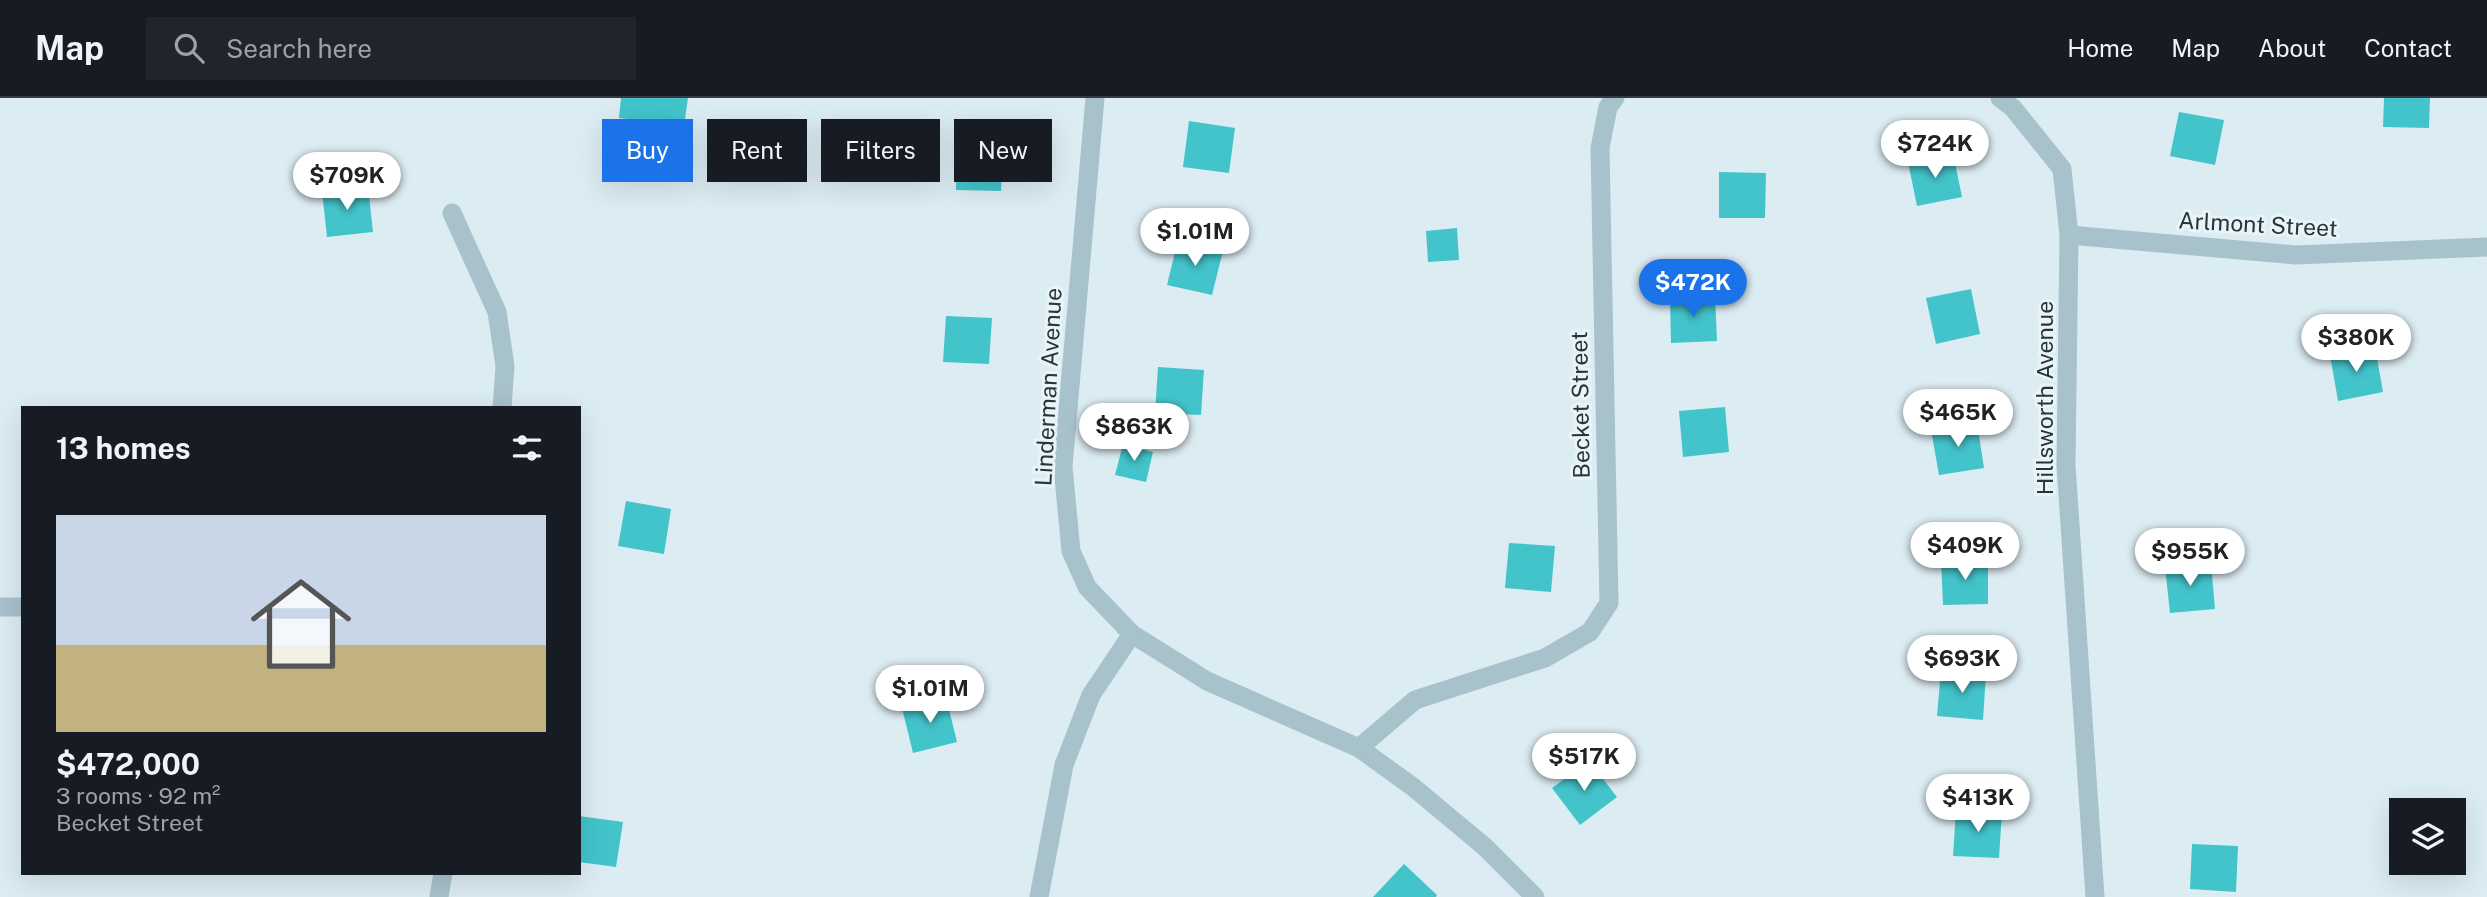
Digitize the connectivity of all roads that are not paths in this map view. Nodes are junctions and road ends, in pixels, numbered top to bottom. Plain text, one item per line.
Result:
1 (1095, 98) edge
2 (1615, 98) edge
3 (2000, 98) edge
4 (452, 213) dead end
5 (2069, 235) junction
6 (2487, 247) edge
7 (502, 406) edge
8 (0, 607) edge
9 (21, 607) edge
10 (1132, 634) junction
11 (1359, 748) junction
12 (443, 875) edge
13 (439, 897) edge
14 (1039, 897) edge
15 (1535, 897) edge
16 (2095, 897) edge

1 - 10 street, Linderman Avenue
2 - 11 street, Becket Street
3 - 5 street
4 - 7 street
5 - 6 street, Arlmont Street
5 - 16 street, Hillsworth Avenue
8 - 9 street
10 - 11 street, Linderman Avenue
10 - 14 street
11 - 15 street, Linderman Avenue
12 - 13 street

